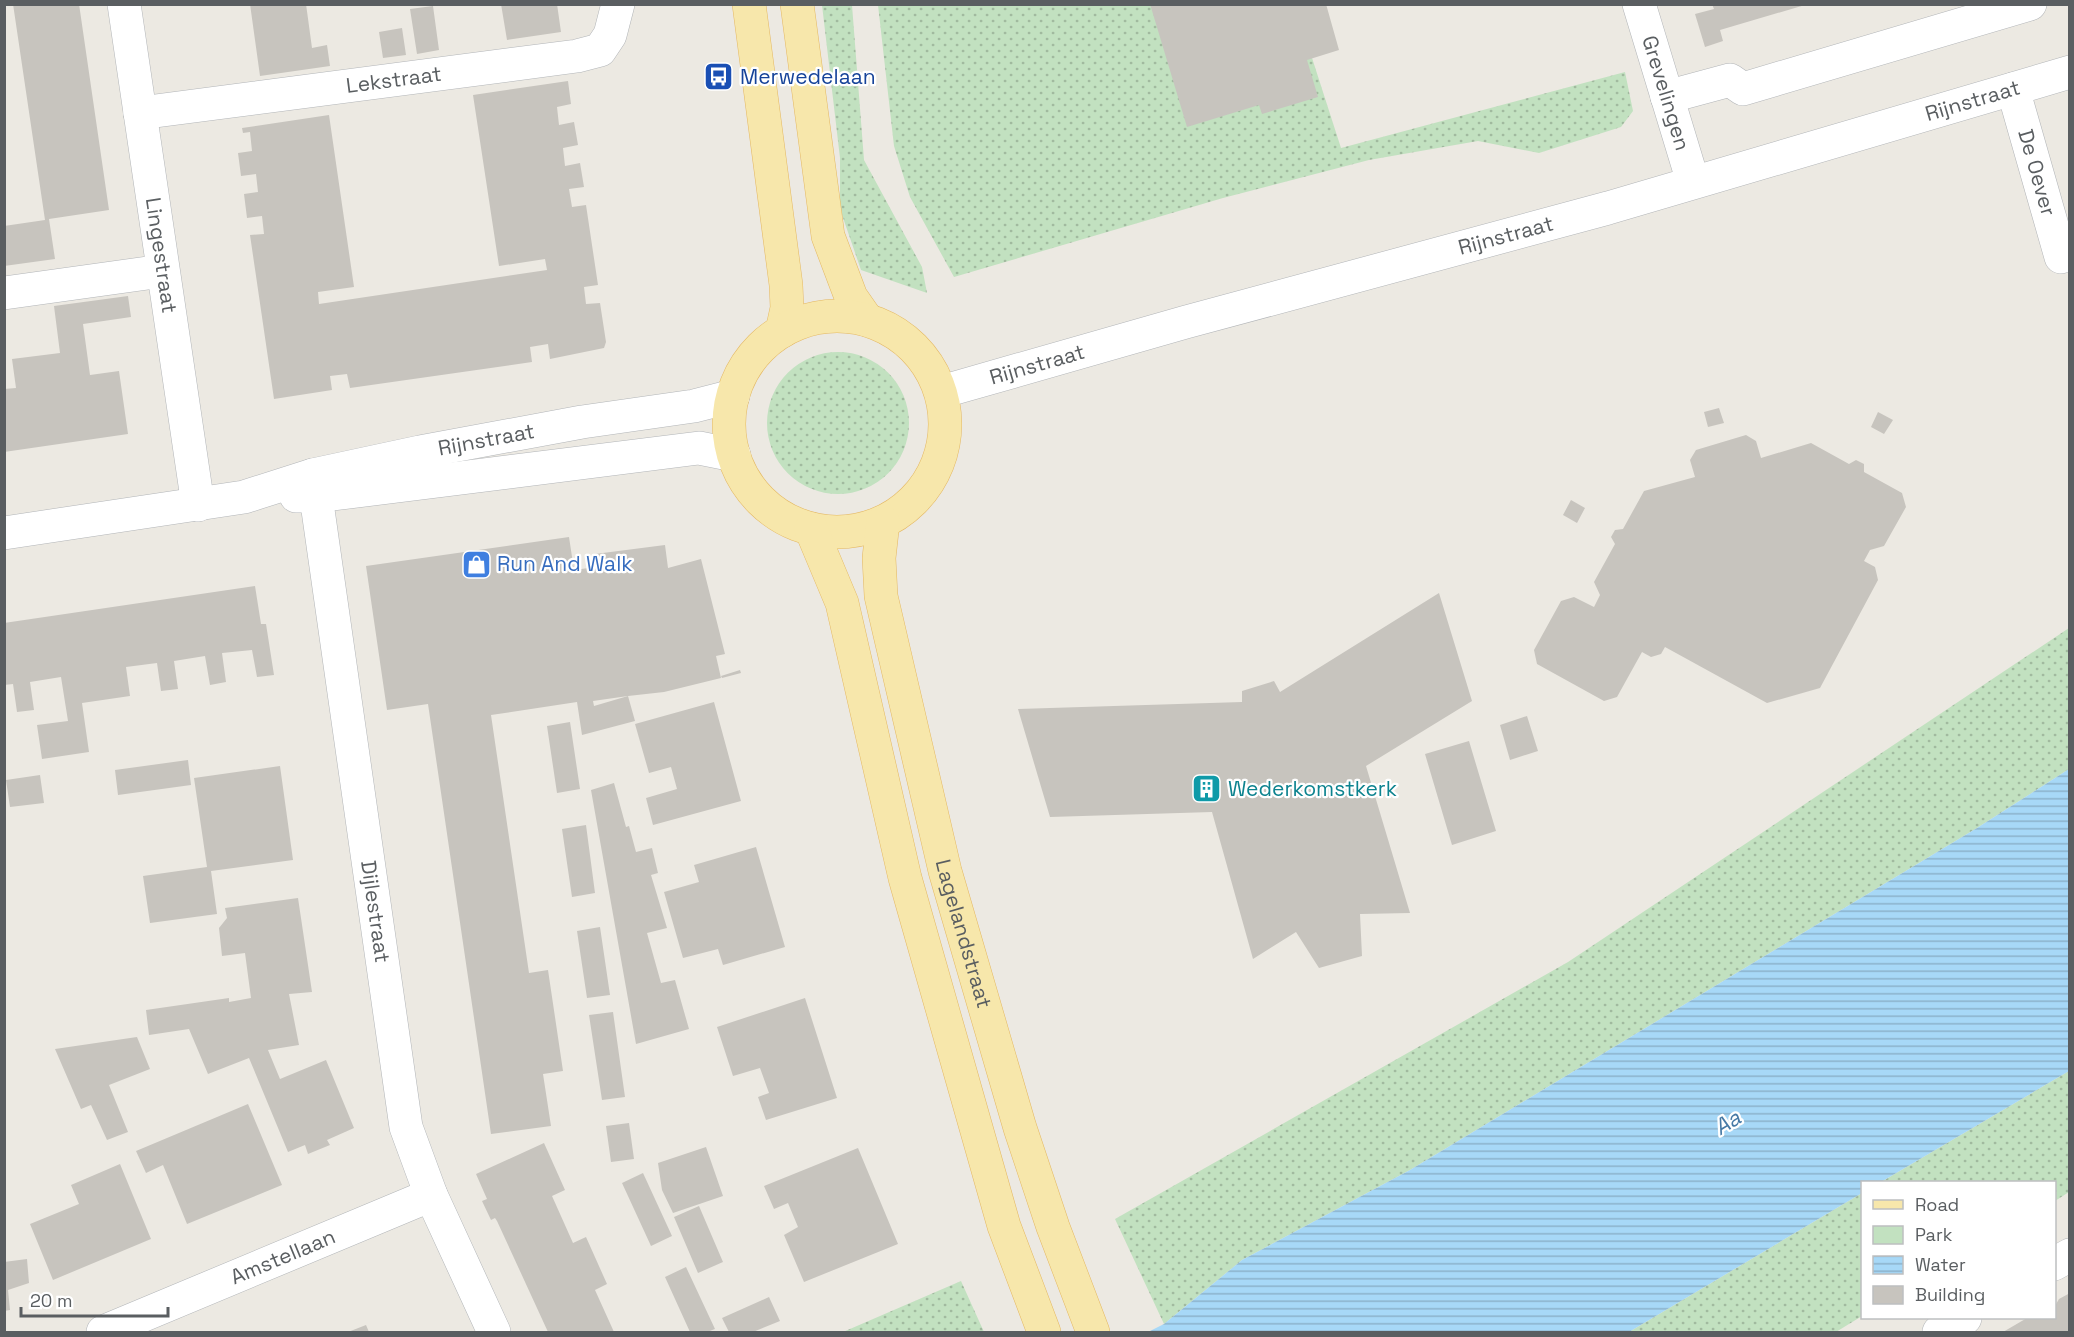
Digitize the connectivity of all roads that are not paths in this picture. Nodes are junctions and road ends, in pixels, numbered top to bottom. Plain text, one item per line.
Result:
1 (124, 4) edge
2 (618, 4) edge
3 (748, 4) edge
4 (797, 4) edge
5 (1639, 4) edge
6 (2030, 4) edge
7 (2070, 72) edge
8 (2013, 89) junction
9 (1667, 97) junction
10 (140, 113) junction
11 (1693, 182) junction
12 (2061, 257) dead end
13 (162, 271) junction
14 (4, 293) edge
15 (867, 320) junction
16 (782, 331) junction
17 (941, 392) junction
18 (733, 396) junction
19 (734, 455) junction
20 (315, 486) junction
21 (198, 505) junction
22 (883, 522) junction
23 (811, 529) junction
24 (4, 533) edge
25 (431, 1195) junction
26 (2070, 1256) edge
27 (2056, 1263) edge
28 (1962, 1319) edge
29 (1040, 1323) edge
30 (103, 1332) edge
31 (494, 1332) edge
32 (1093, 1332) edge
33 (1939, 1332) edge

1 - 10 street, Lingestraat
2 - 10 street, Lekstraat
3 - 16 main road
4 - 15 main road
5 - 9 street, Grevelingen
6 - 9 street
7 - 8 street, Rijnstraat
8 - 11 street, Rijnstraat
8 - 12 street, De Oever
9 - 11 street, Grevelingen
10 - 13 street, Lingestraat
11 - 17 street, Rijnstraat
13 - 14 street
13 - 21 street, Lingestraat
15 - 16 main road
15 - 17 main road
16 - 18 main road
17 - 22 main road
18 - 19 main road
18 - 20 street, Rijnstraat
19 - 20 street, Rijnstraat
19 - 23 main road
20 - 21 street, Rijnstraat
20 - 25 street, Dijlestraat
21 - 24 street, Rijnstraat
22 - 23 main road
22 - 32 main road, Lagelandstraat
23 - 29 main road, Lagelandstraat
25 - 30 street, Amstellaan
25 - 31 street, Dijlestraat
26 - 27 street
28 - 33 street

